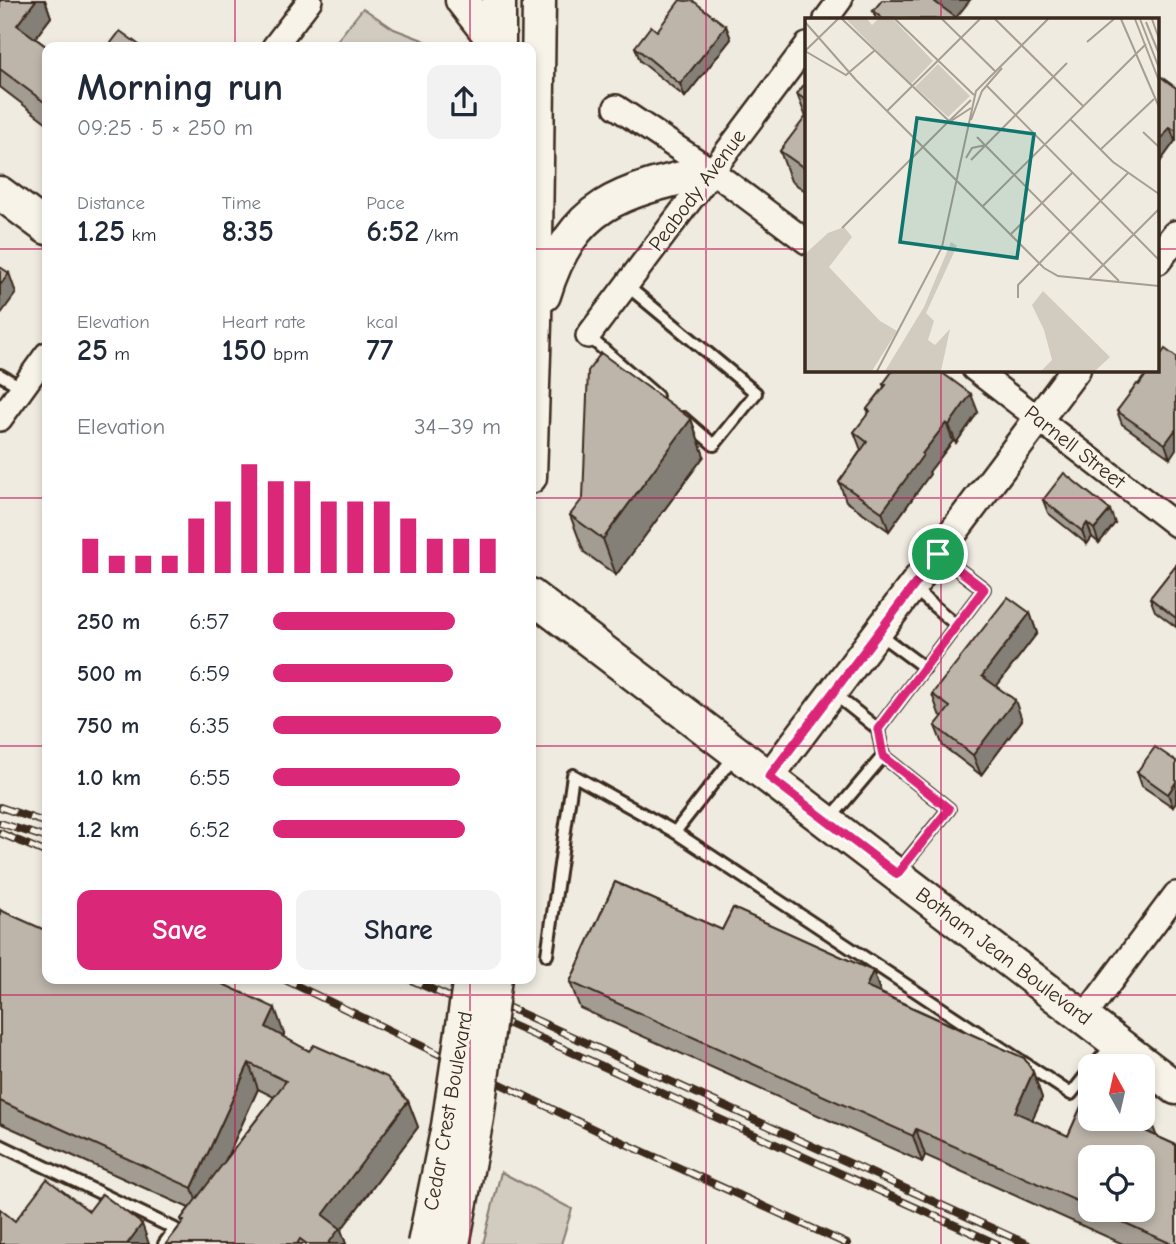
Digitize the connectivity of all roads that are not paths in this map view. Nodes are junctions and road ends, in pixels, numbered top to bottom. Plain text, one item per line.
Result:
1 (310, 0) edge
2 (462, 0) edge
3 (499, 0) edge
4 (538, 0) edge
5 (840, 0) edge
6 (827, 18) edge
7 (278, 42) edge
8 (495, 42) edge
9 (499, 42) edge
10 (805, 48) edge
11 (616, 107) dead end
12 (712, 171) junction
13 (0, 193) edge
14 (536, 215) edge
15 (42, 224) edge
16 (1176, 234) edge
17 (805, 241) edge
18 (1158, 259) edge
19 (626, 285) junction
20 (536, 320) edge
21 (588, 336) joint
22 (42, 361) edge
23 (977, 371) edge
24 (1075, 371) edge
25 (0, 375) edge
26 (23, 388) junction
27 (662, 399) edge
28 (672, 408) edge
29 (0, 419) edge
30 (1039, 419) junction
31 (1176, 525) edge
32 (938, 554) junction
33 (912, 588) junction
34 (536, 600) edge
35 (956, 625) junction
36 (878, 633) junction
37 (925, 668) junction
38 (832, 693) junction
39 (878, 729) junction
40 (736, 752) junction
41 (883, 756) junction
42 (769, 777) junction
43 (827, 822) junction
44 (675, 832) junction
45 (897, 874) junction
46 (1176, 894) edge
47 (547, 955) dead end
48 (469, 984) edge
49 (494, 984) edge
50 (1084, 1017) junction
51 (1115, 1041) junction
52 (1104, 1054) edge
53 (1078, 1085) edge
54 (1176, 1088) edge
55 (0, 1145) edge
56 (164, 1244) edge
57 (424, 1244) edge
58 (453, 1244) edge

1 - 7 street
2 - 8 main road
3 - 9 main road
4 - 14 main road
5 - 6 street
10 - 12 street, Peabody Avenue
11 - 12 street
12 - 17 street
12 - 19 street, Peabody Avenue
12 - 20 main road
13 - 15 main road
16 - 18 street
19 - 21 street, Peabody Avenue
19 - 28 lane
21 - 27 lane
22 - 26 street
23 - 30 street, Parnell Street
24 - 30 street
25 - 26 lane
26 - 29 street
30 - 31 street, Parnell Street
30 - 32 street
32 - 33 street
32 - 35 lane
33 - 35 lane
33 - 36 street
34 - 40 main road, Botham Jean Boulevard
35 - 37 lane
36 - 37 lane
36 - 38 street
37 - 39 lane
38 - 39 lane
38 - 42 street
39 - 41 lane
40 - 42 main road, Botham Jean Boulevard
40 - 44 lane
41 - 43 lane
41 - 45 lane
42 - 43 main road, Botham Jean Boulevard
43 - 45 main road, Botham Jean Boulevard
44 - 47 lane
44 - 53 lane
45 - 50 main road, Botham Jean Boulevard
46 - 50 street
48 - 57 main road, Cedar Crest Boulevard, bridge
49 - 58 main road, Cedar Crest Boulevard, bridge
50 - 51 main road, Botham Jean Boulevard
51 - 52 lane
51 - 54 main road, Botham Jean Boulevard
55 - 56 lane

